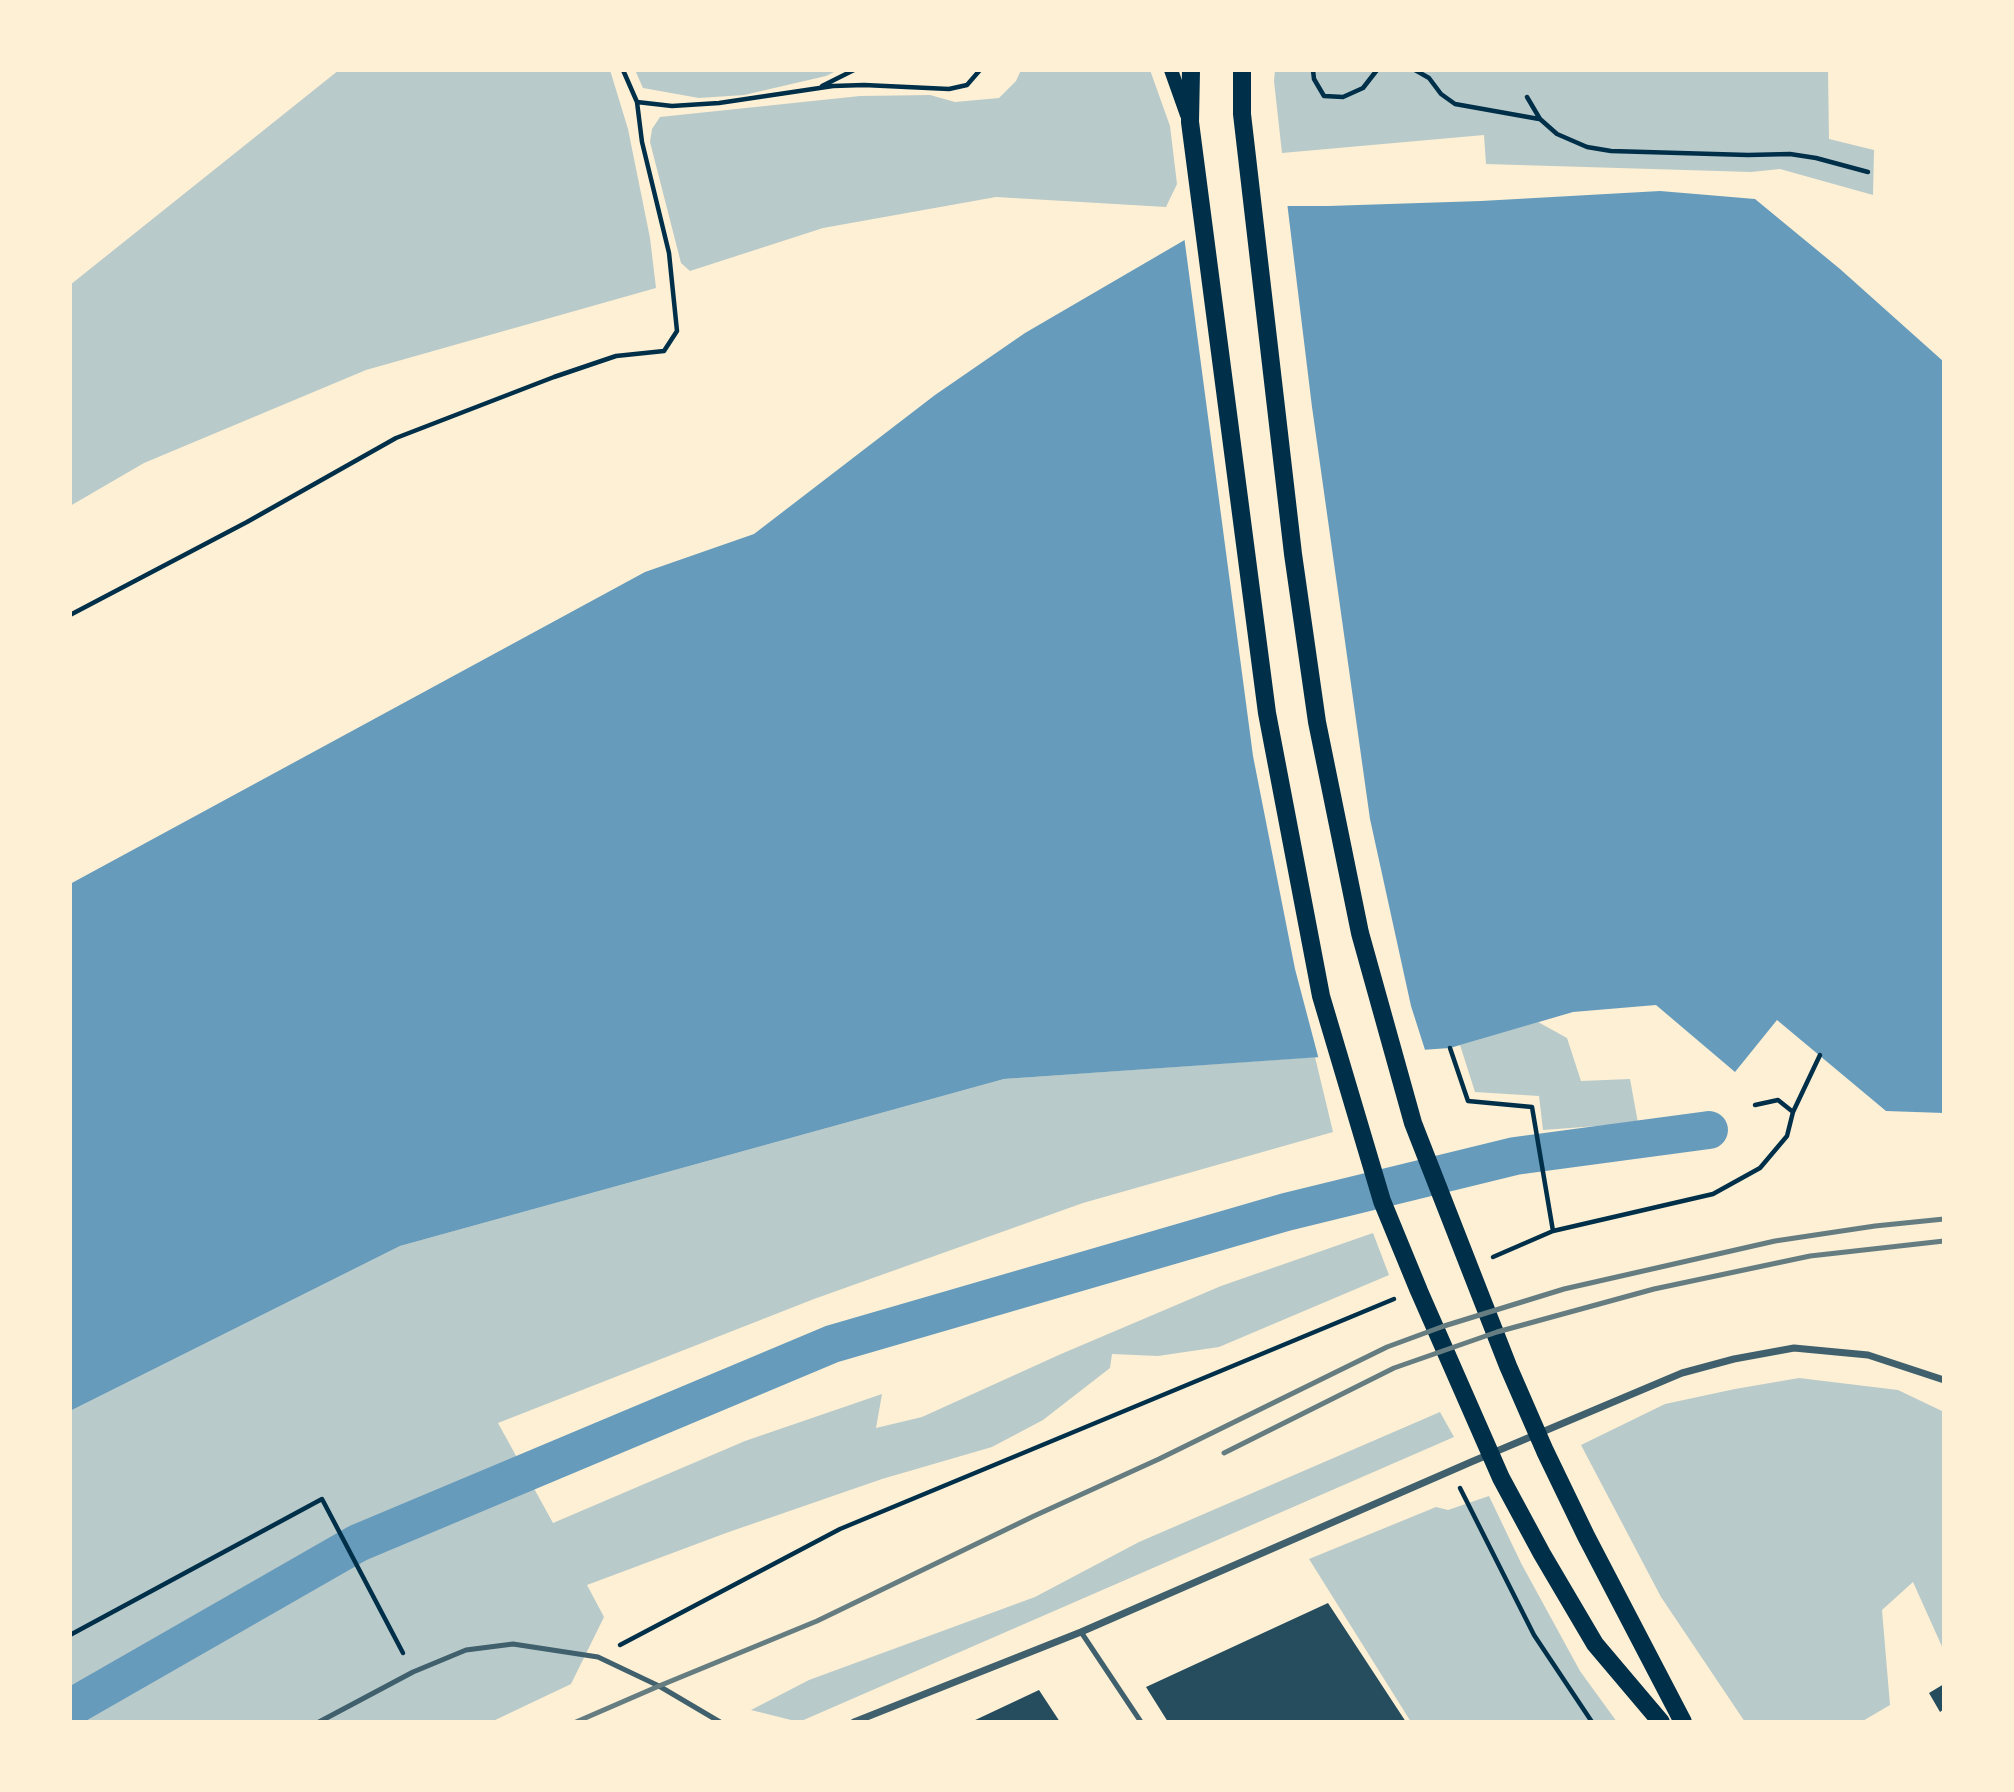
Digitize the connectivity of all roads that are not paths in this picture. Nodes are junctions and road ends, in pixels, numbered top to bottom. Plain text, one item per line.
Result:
1 (1171, 70) edge
2 (1191, 70) edge
3 (1234, 70) edge
4 (1242, 70) edge
5 (1242, 114) junction
6 (1190, 122) junction
7 (1944, 1380) edge
8 (1081, 1632) junction
9 (319, 1722) edge
10 (720, 1722) edge
11 (854, 1722) edge
12 (1142, 1722) edge
13 (1661, 1722) edge
14 (1683, 1722) edge

1 - 6 main road
2 - 6 main road
3 - 5 main road
4 - 5 main road
5 - 14 main road
6 - 13 main road
7 - 8 street
8 - 11 street
8 - 12 lane
9 - 10 lane

